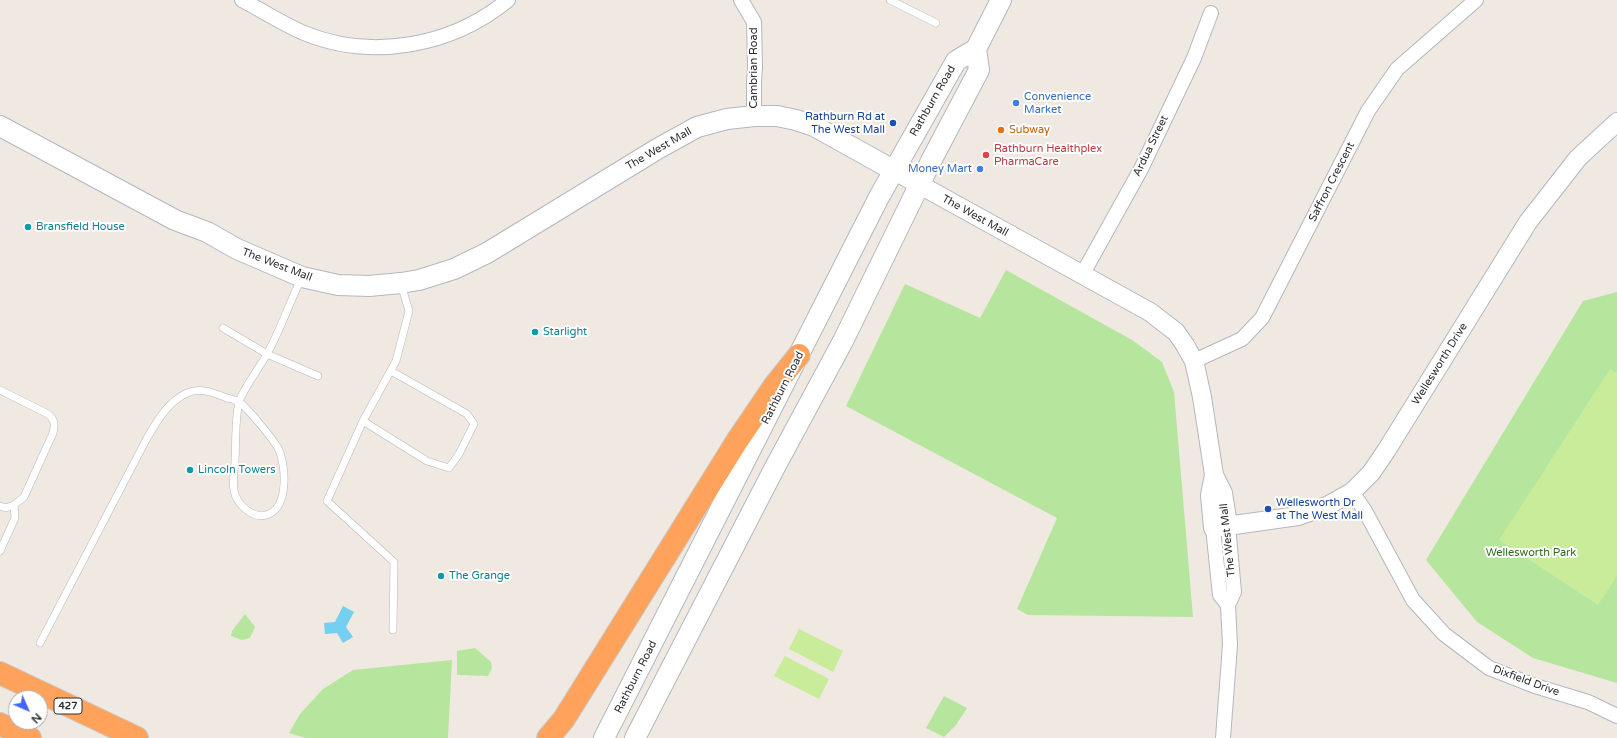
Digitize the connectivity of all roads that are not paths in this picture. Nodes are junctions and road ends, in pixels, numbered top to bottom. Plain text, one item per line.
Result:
1 (242, 0) edge
2 (508, 0) edge
3 (741, 0) edge
4 (890, 0) edge
5 (1001, 0) edge
6 (1476, 0) edge
7 (1211, 13) dead end
8 (936, 23) dead end
9 (976, 49) junction
10 (754, 116) junction
11 (1617, 122) edge
12 (0, 126) edge
13 (893, 170) junction
14 (919, 185) junction
15 (1082, 275) junction
16 (302, 276) junction
17 (401, 284) junction
18 (223, 328) dead end
19 (267, 354) junction
20 (799, 355) junction
21 (1194, 361) junction
22 (391, 371) junction
23 (318, 376) dead end
24 (0, 390) edge
25 (239, 401) junction
26 (363, 421) junction
27 (1352, 492) junction
28 (14, 505) junction
29 (0, 506) edge
30 (1220, 527) junction
31 (0, 551) edge
32 (393, 630) dead end
33 (40, 643) dead end
34 (0, 673) edge
35 (1617, 716) edge
36 (0, 724) edge
37 (30, 738) edge
38 (137, 738) edge
39 (548, 738) edge
40 (604, 738) edge
41 (635, 738) edge
42 (1223, 738) edge

1 - 2 street
3 - 10 street, Cambrian Road
4 - 8 lane
5 - 9 main road
6 - 21 street, Saffron Crescent
7 - 15 street, Ardua Street
9 - 13 main road, Rathburn Road
9 - 14 main road
10 - 13 main road, The West Mall
10 - 17 main road, The West Mall
11 - 27 street, Wellesworth Drive
12 - 16 main road, The West Mall
13 - 14 street, The West Mall
13 - 20 main road, Rathburn Road
14 - 15 street, The West Mall
14 - 41 main road
15 - 21 street, The West Mall
16 - 17 main road, The West Mall
16 - 19 lane
17 - 22 lane
18 - 19 lane
19 - 23 lane
19 - 25 lane
20 - 39 highway
20 - 40 main road, Rathburn Road
21 - 30 street, The West Mall
22 - 26 lane
22 - 26 lane
24 - 28 lane
25 - 25 lane
25 - 33 lane
26 - 32 lane
27 - 30 street, Wellesworth Drive
27 - 35 street, Dixfield Drive
28 - 29 lane
28 - 31 lane
30 - 42 street, The West Mall
34 - 38 highway, 427
36 - 37 highway

